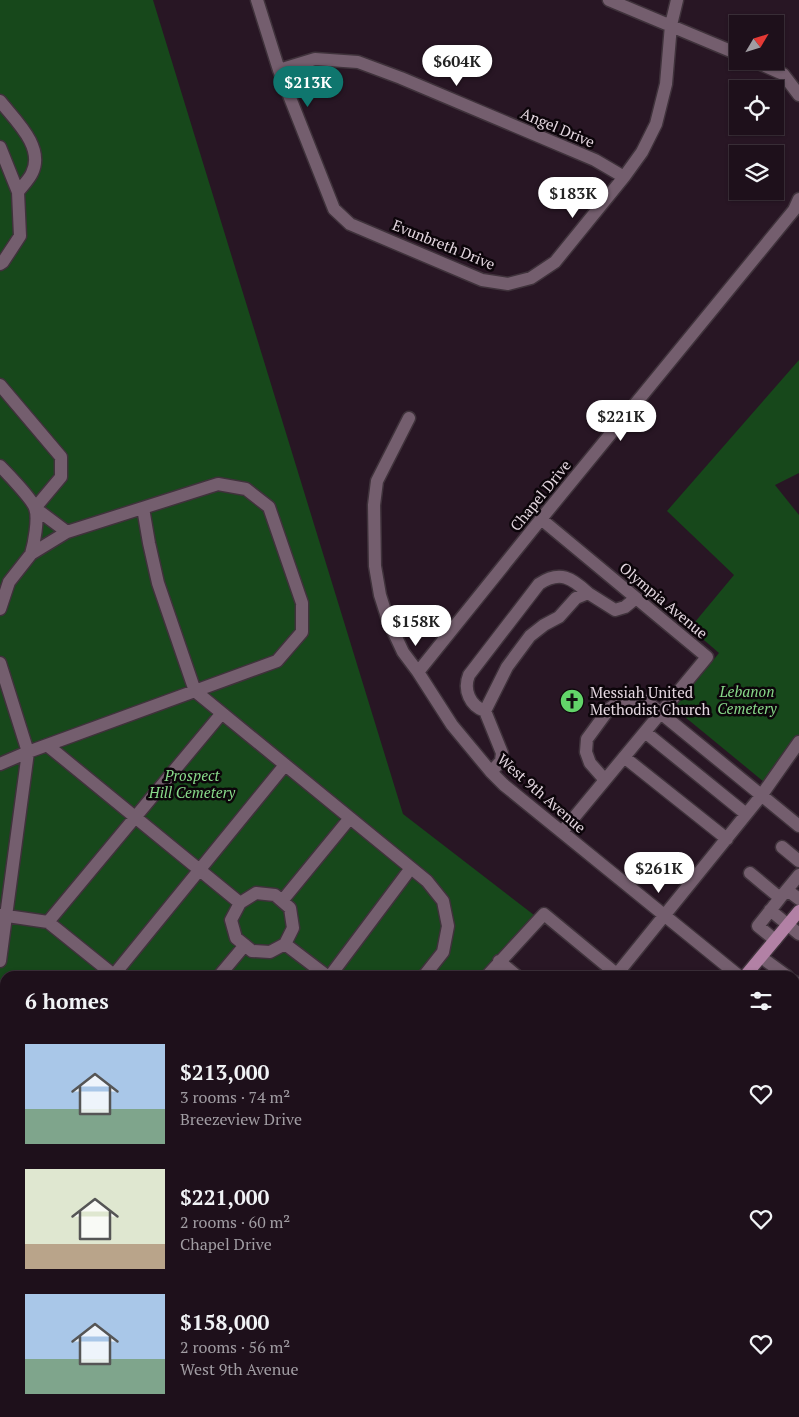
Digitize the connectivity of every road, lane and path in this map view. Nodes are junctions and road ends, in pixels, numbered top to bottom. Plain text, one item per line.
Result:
1 (257, 0) edge
2 (609, 0) edge
3 (677, 0) edge
4 (671, 25) junction
5 (729, 50) edge
6 (279, 70) junction
7 (774, 70) edge
8 (799, 95) edge
9 (0, 101) edge
10 (0, 147) edge
11 (624, 178) junction
12 (18, 192) junction
13 (799, 199) edge
14 (0, 264) edge
15 (0, 385) edge
16 (409, 418) dead end
17 (0, 466) edge
18 (35, 508) junction
19 (143, 508) junction
20 (541, 519) junction
21 (67, 532) junction
22 (31, 554) junction
23 (588, 594) junction
24 (636, 598) junction
25 (0, 609) edge
26 (0, 663) edge
27 (418, 672) junction
28 (195, 691) junction
29 (485, 711) junction
30 (222, 713) junction
31 (660, 713) junction
32 (645, 732) junction
33 (799, 742) edge
34 (47, 744) junction
35 (28, 752) junction
36 (624, 757) junction
37 (0, 764) edge
38 (285, 765) junction
39 (491, 772) junction
40 (605, 780) junction
41 (761, 796) junction
42 (746, 814) junction
43 (135, 817) junction
44 (350, 818) junction
45 (799, 826) edge
46 (562, 832) junction
47 (727, 839) junction
48 (782, 847) dead end
49 (799, 861) edge
50 (411, 868) junction
51 (200, 870) junction
52 (750, 873) dead end
53 (799, 875) edge
54 (784, 894) junction
55 (799, 900) edge
56 (282, 901) junction
57 (240, 903) junction
58 (770, 910) junction
59 (799, 911) edge
60 (3, 916) edge
61 (665, 916) junction
62 (48, 922) junction
63 (788, 925) junction
64 (799, 934) edge
65 (775, 940) junction
66 (285, 944) junction
67 (245, 945) junction
68 (762, 956) junction
69 (0, 961) edge
70 (499, 961) junction
71 (108, 971) edge
72 (118, 971) edge
73 (223, 971) edge
74 (322, 971) edge
75 (333, 971) edge
76 (428, 971) edge
77 (491, 971) edge
78 (511, 971) edge
79 (613, 971) edge
80 (621, 971) edge
81 (733, 971) edge
82 (749, 971) edge
83 (781, 971) edge

1 - 6 street
2 - 4 street
3 - 4 street, Evunbreth Drive
4 - 5 street
4 - 11 street, Evunbreth Drive
6 - 11 street, Angel Drive
6 - 11 street, Evunbreth Drive
7 - 8 street
9 - 12 street
10 - 12 street
12 - 14 street
13 - 20 street, Chapel Drive
15 - 18 street
16 - 27 street, West 9th Avenue
17 - 18 street
18 - 21 street
18 - 22 street
19 - 21 street
19 - 28 street
19 - 28 street
20 - 24 street, Olympia Avenue
20 - 27 street, Chapel Drive
21 - 22 street
22 - 25 street
23 - 24 street
23 - 29 street
23 - 29 street
24 - 31 street, Olympia Avenue
26 - 35 street
27 - 39 street, West 9th Avenue
28 - 30 street
28 - 34 street
29 - 39 street
30 - 38 street
30 - 43 street
31 - 32 street, Olympia Avenue
31 - 40 street
31 - 41 street
32 - 36 street, Olympia Avenue
32 - 42 street
33 - 41 street
34 - 35 street
34 - 43 street
35 - 37 street
35 - 60 street
36 - 40 street, Olympia Avenue
36 - 47 street
38 - 44 street
38 - 51 street
39 - 46 street, West 9th Avenue
40 - 46 street, Olympia Avenue
41 - 42 street
41 - 45 street
42 - 47 street
43 - 51 street
43 - 62 street
44 - 50 street
44 - 56 street
46 - 61 street, West 9th Avenue
47 - 61 street
48 - 49 street
50 - 75 street
50 - 76 street
51 - 57 street
51 - 72 street
52 - 54 street
53 - 54 street
54 - 55 street
54 - 58 street
56 - 57 street
56 - 66 street
57 - 67 street
58 - 63 street
58 - 65 street
59 - 63 main road
60 - 62 street
60 - 69 street
61 - 80 street
61 - 81 street, West 9th Avenue
62 - 71 street
63 - 64 street
63 - 65 main road
65 - 68 main road
66 - 67 street
66 - 74 street
67 - 73 street
68 - 82 main road
68 - 83 street
70 - 77 street
70 - 78 street
70 - 79 street

